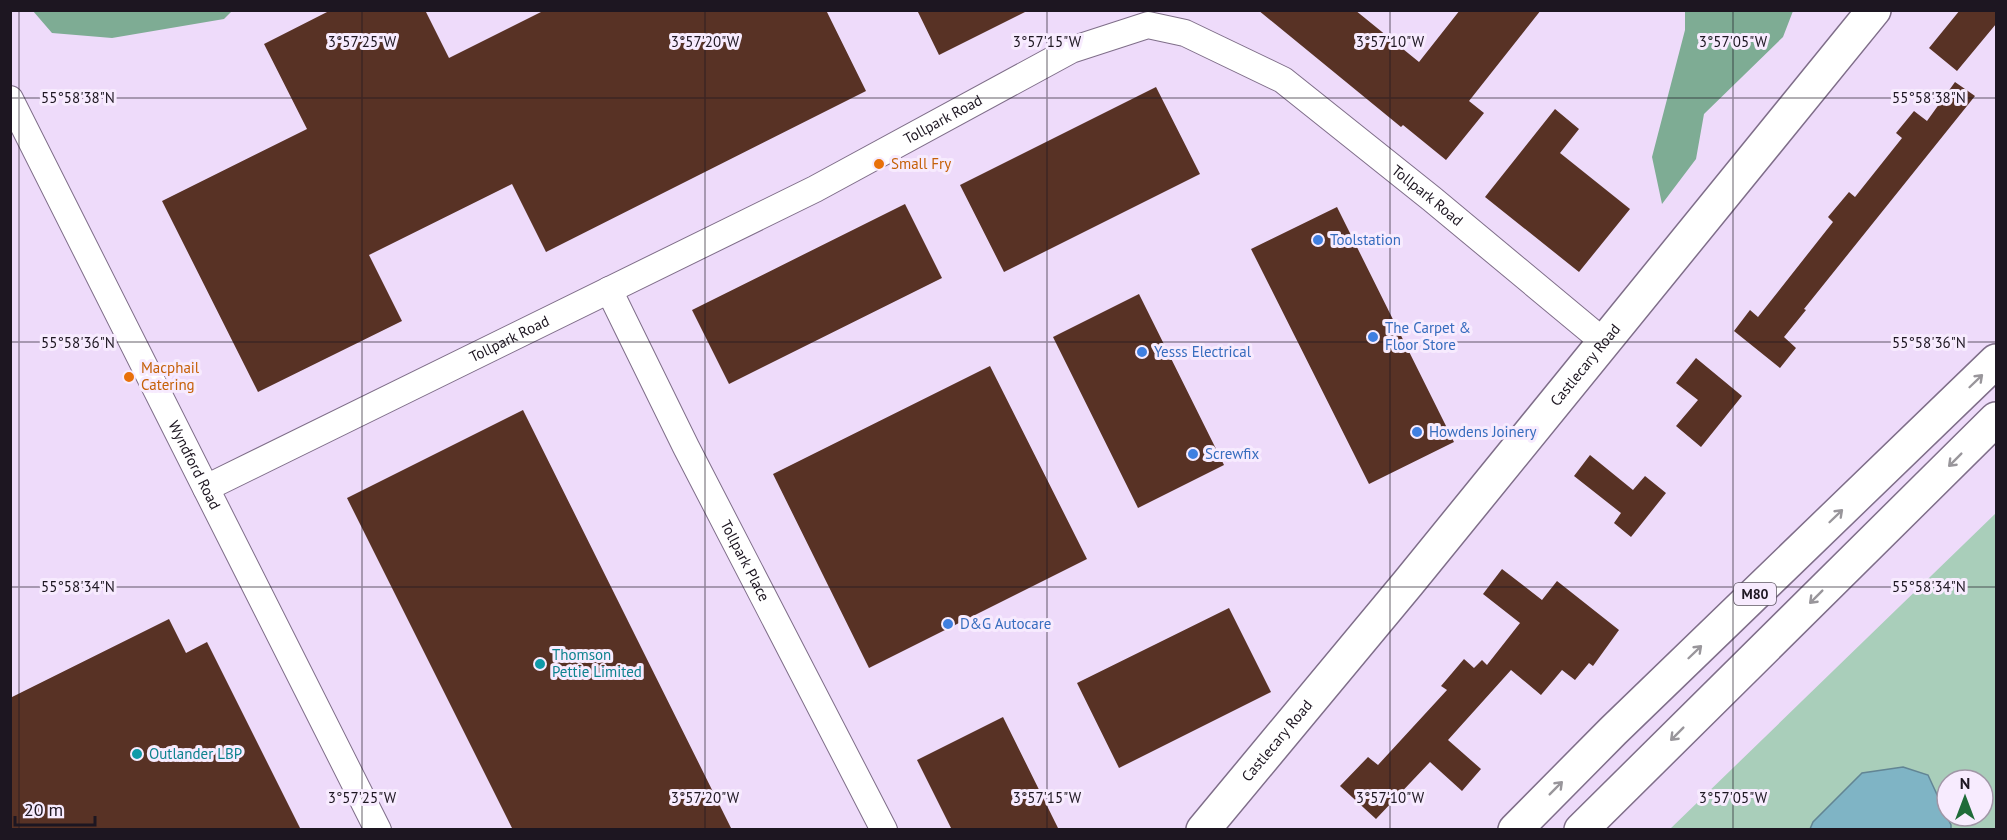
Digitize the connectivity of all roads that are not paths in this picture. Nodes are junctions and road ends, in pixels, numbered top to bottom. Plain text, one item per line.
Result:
1 (1860, 17) edge
2 (10, 99) edge
3 (17, 125) edge
4 (609, 290) junction
5 (1604, 342) junction
6 (1996, 361) edge
7 (1996, 419) edge
8 (206, 488) junction
9 (378, 830) edge
10 (884, 830) edge
11 (1203, 830) edge
12 (1515, 830) edge
13 (1581, 830) edge

1 - 5 main road, Castlecary Road
2 - 3 street, Wyndford Road
3 - 8 street, Wyndford Road
4 - 5 street, Tollpark Road
4 - 8 street, Tollpark Road
4 - 10 street, Tollpark Place
5 - 11 main road, Castlecary Road
12 -> 6 main road, M80
7 -> 13 main road
8 - 9 street, Wyndford Road

